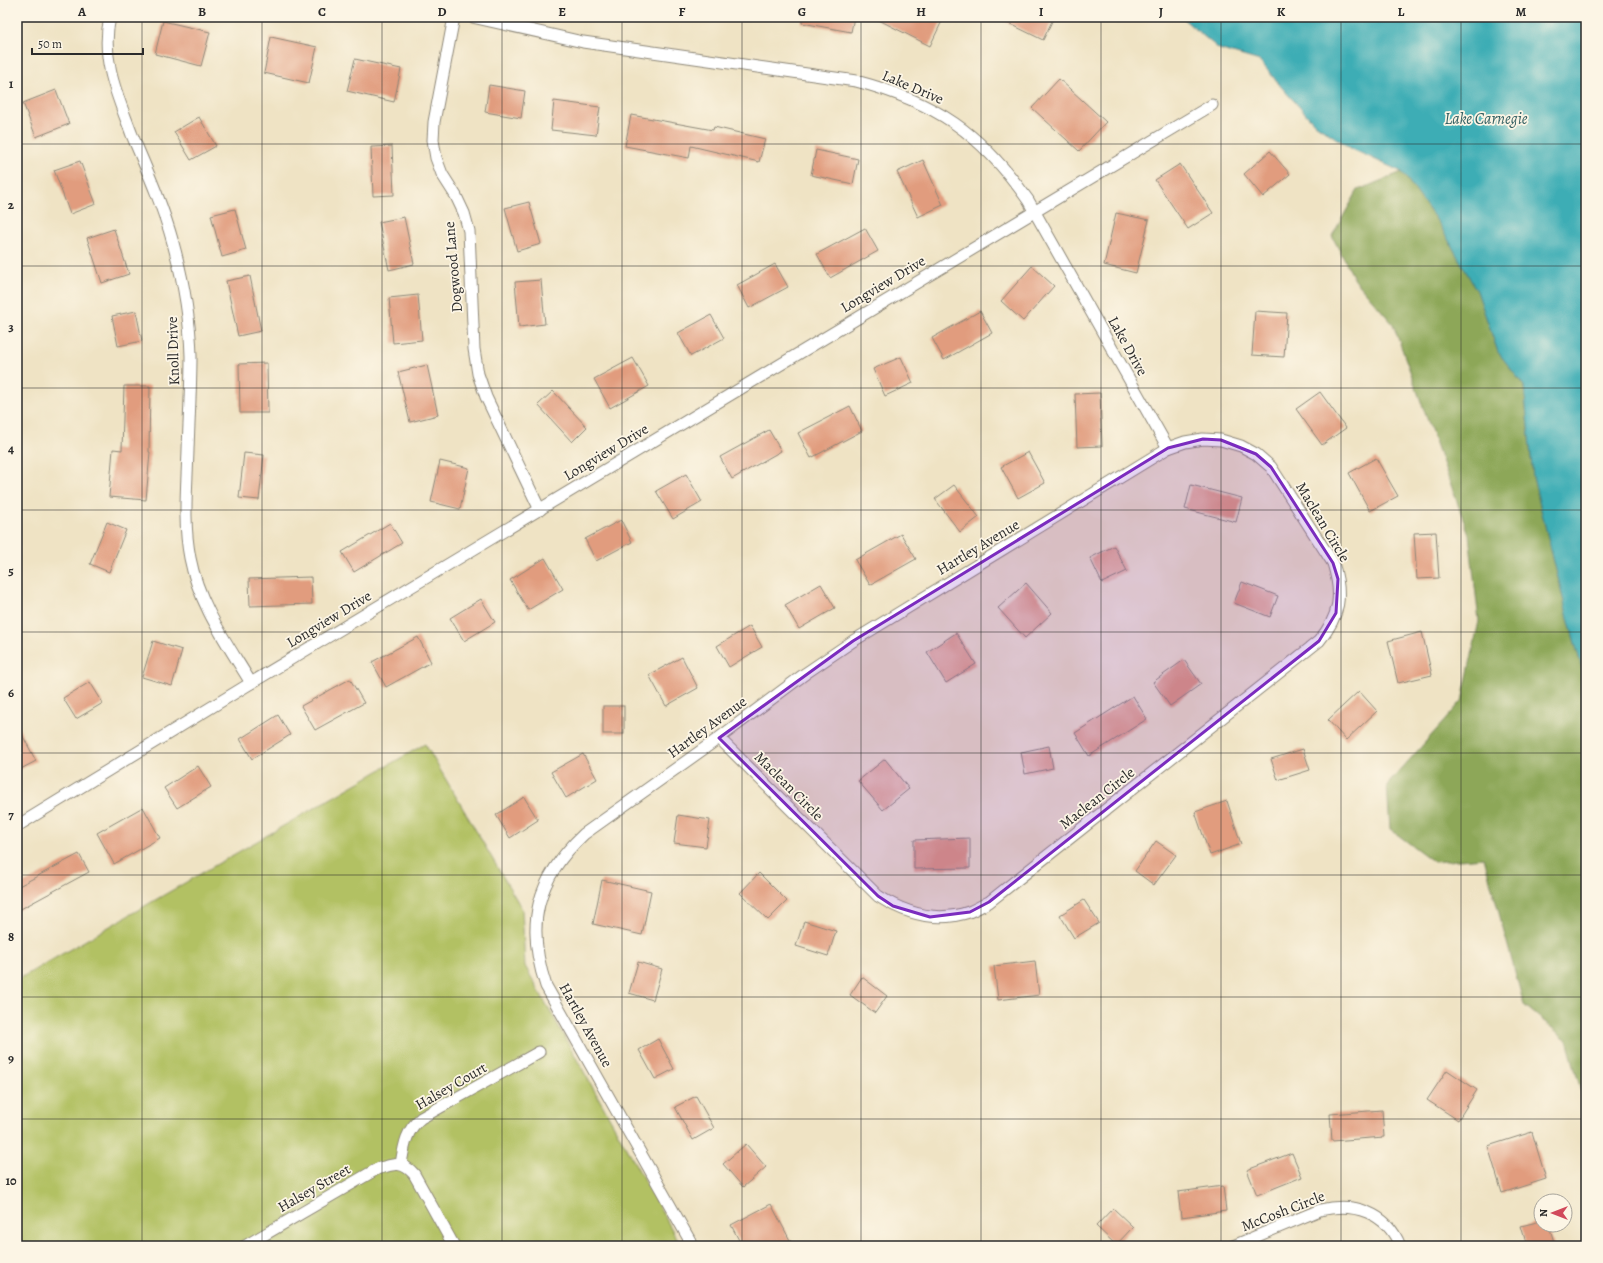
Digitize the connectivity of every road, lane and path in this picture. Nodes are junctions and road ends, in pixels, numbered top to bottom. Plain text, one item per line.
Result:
1 (110, 17) edge
2 (454, 17) edge
3 (472, 17) edge
4 (1212, 105) dead end
5 (1034, 211) junction
6 (1168, 448) junction
7 (1256, 454) joint
8 (540, 510) junction
9 (251, 683) junction
10 (719, 738) junction
11 (17, 826) edge
12 (539, 1052) dead end
13 (401, 1164) junction
14 (245, 1246) edge
15 (454, 1246) edge
16 (693, 1246) edge
17 (1233, 1246) edge
18 (1400, 1246) edge

1 - 9 street, Knoll Drive
2 - 8 street, Dogwood Lane
3 - 5 street, Lake Drive
4 - 5 street, Longview Drive
5 - 6 street, Lake Drive
5 - 8 street, Longview Drive
6 - 7 street, Hartley Avenue
6 - 10 street, Hartley Avenue
7 - 10 street, Maclean Circle
8 - 9 street, Longview Drive
9 - 11 street, Longview Drive
10 - 16 street, Hartley Avenue
12 - 13 street, Halsey Court
13 - 14 street, Halsey Street
13 - 15 street
17 - 18 street, McCosh Circle

